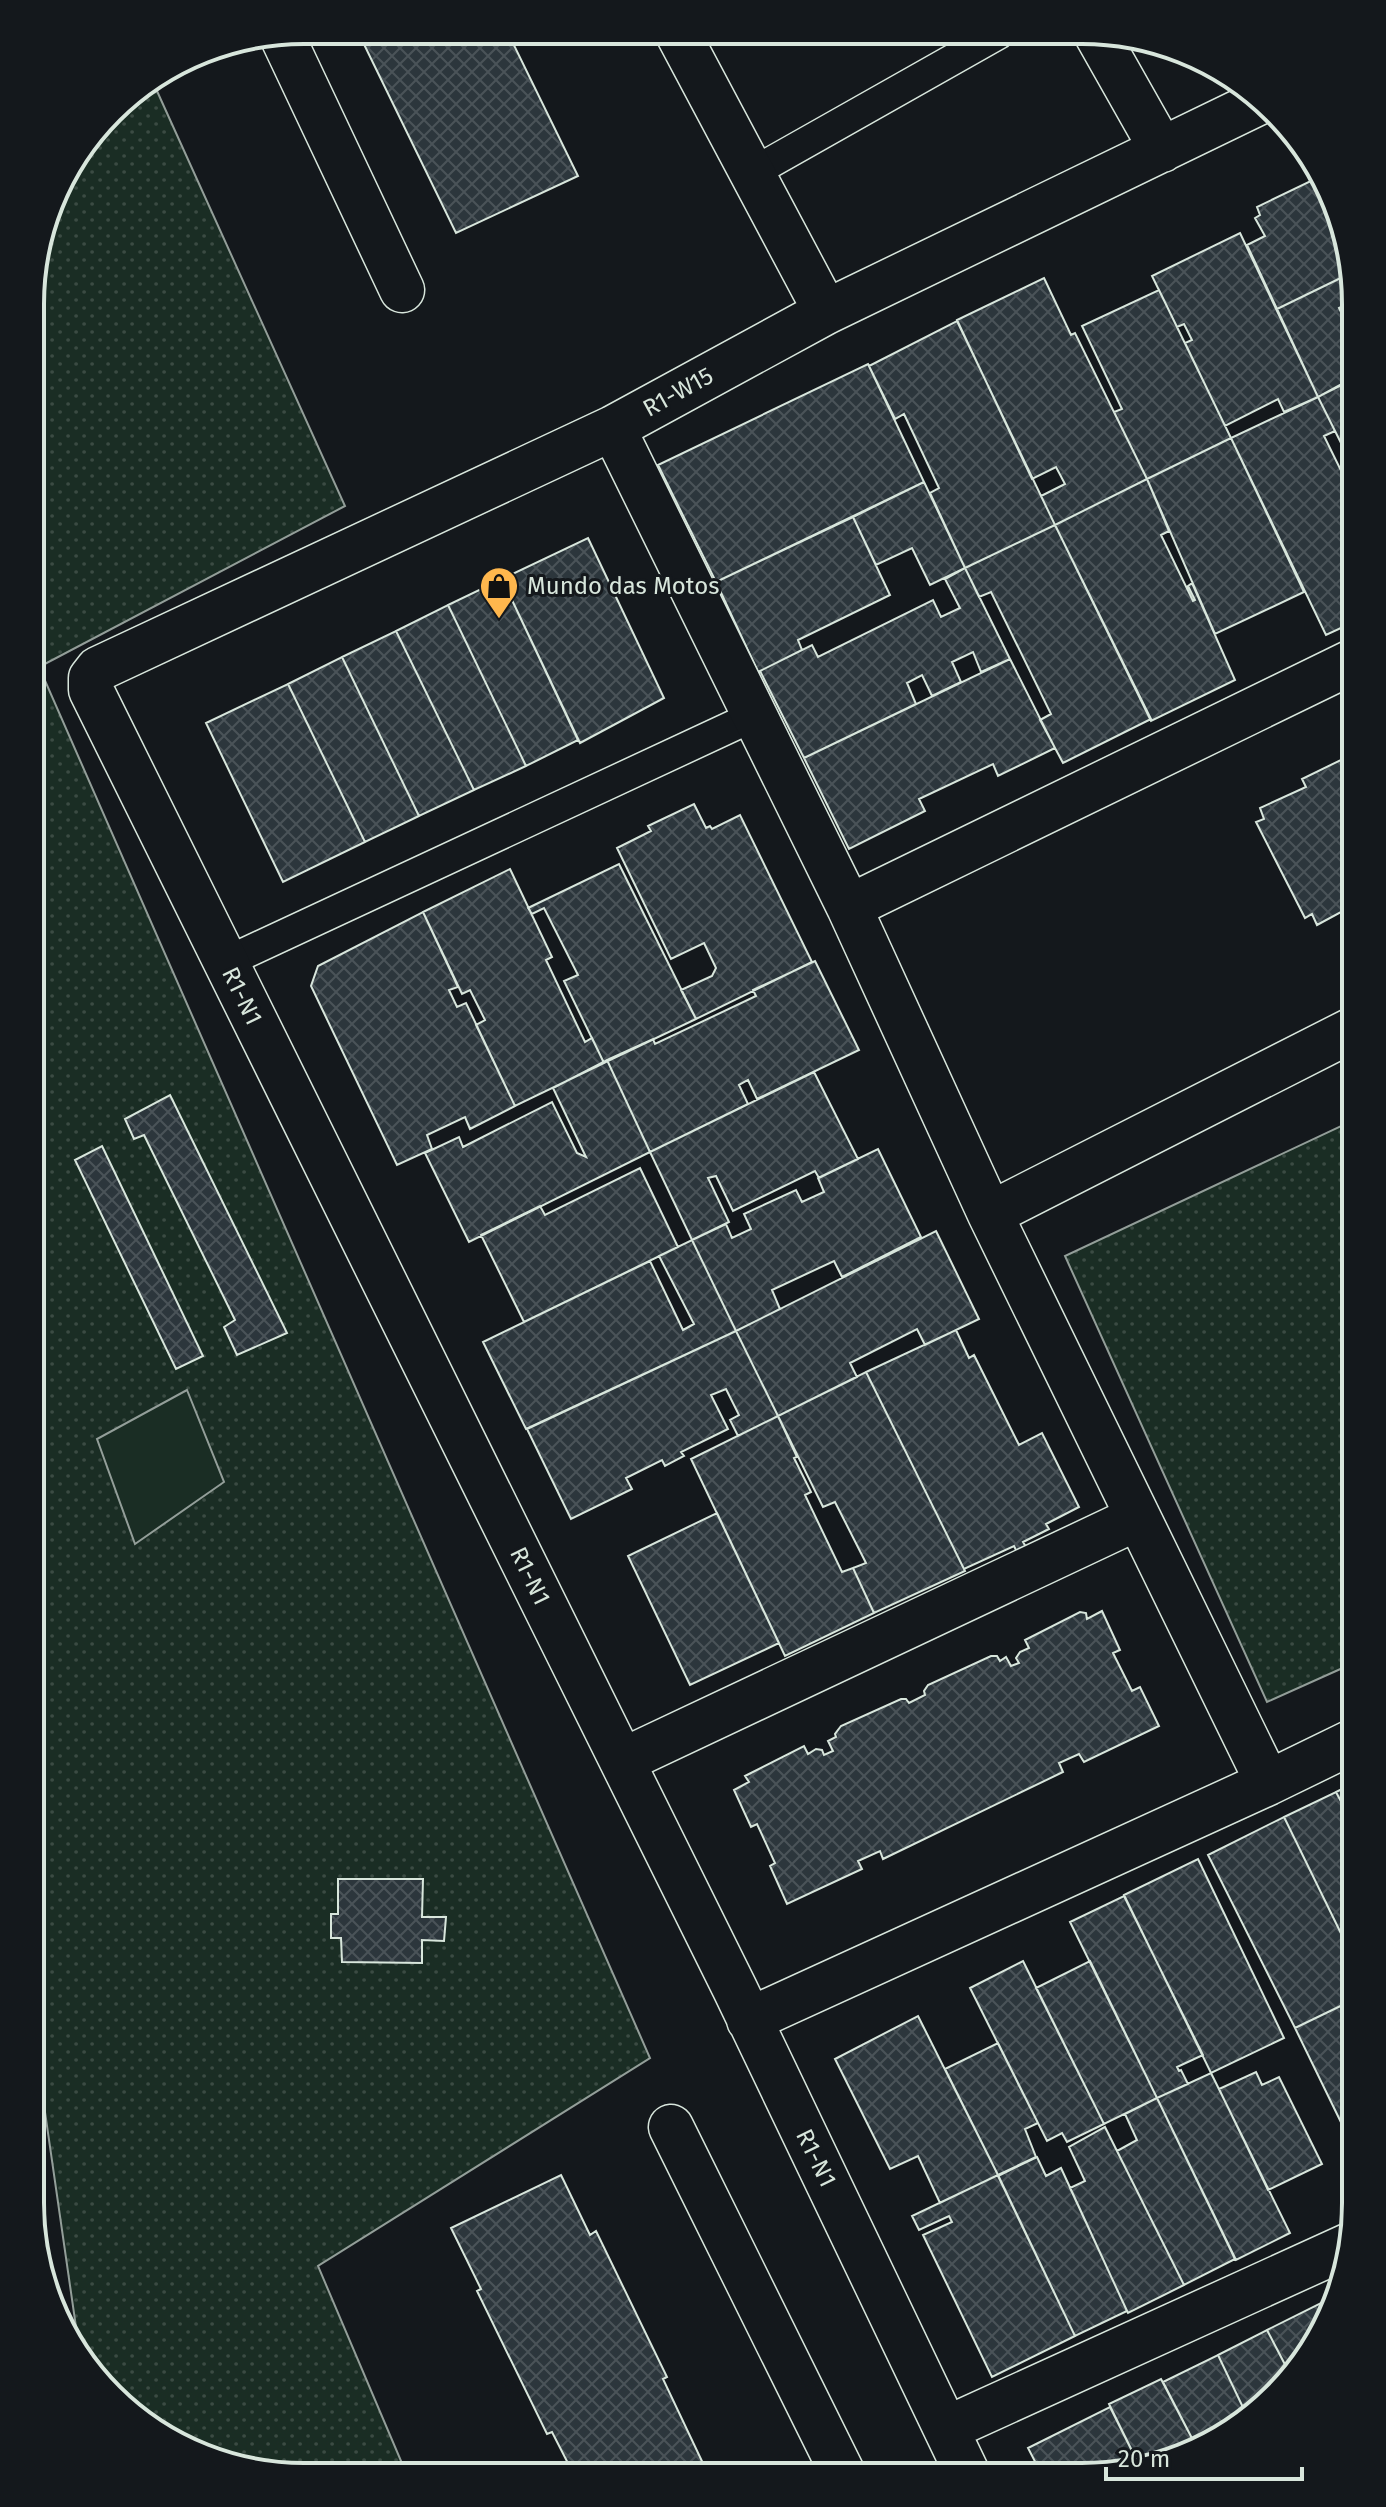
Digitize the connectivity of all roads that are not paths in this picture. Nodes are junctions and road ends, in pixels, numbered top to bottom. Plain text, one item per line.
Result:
1 (683, 44) edge
2 (980, 44) edge
3 (286, 45) edge
4 (1103, 45) edge
5 (1251, 106) edge
6 (1162, 150) junction
7 (752, 173) junction
8 (402, 290) dead end
9 (826, 312) junction
10 (613, 428) junction
11 (1342, 667) edge
12 (91, 678) joint
13 (754, 716) junction
14 (849, 907) junction
15 (226, 962) junction
16 (1342, 1035) edge
17 (990, 1214) junction
18 (1137, 1518) junction
19 (1341, 1747) edge
20 (622, 1761) junction
21 (1268, 1783) junction
22 (749, 2020) junction
23 (671, 2127) dead end
24 (1337, 2251) edge
25 (946, 2429) junction
26 (838, 2463) edge
27 (962, 2463) edge

1 - 7 street
2 - 7 lane
3 - 8 street
4 - 6 street
5 - 6 street, R1-W15
6 - 9 street, R1-W15
7 - 9 street
9 - 10 street, R1-W15
10 - 12 street, R1-W15
10 - 13 street
11 - 14 street
12 - 15 street, R1-N1
13 - 14 street
13 - 15 lane
14 - 17 street
15 - 20 street, R1-N1
16 - 17 street
17 - 18 street
18 - 20 street
18 - 21 street
19 - 21 street
20 - 22 street, R1-N1
21 - 22 street
22 - 25 street, R1-N1
23 - 26 street
24 - 25 street
25 - 27 street, R1-N1

